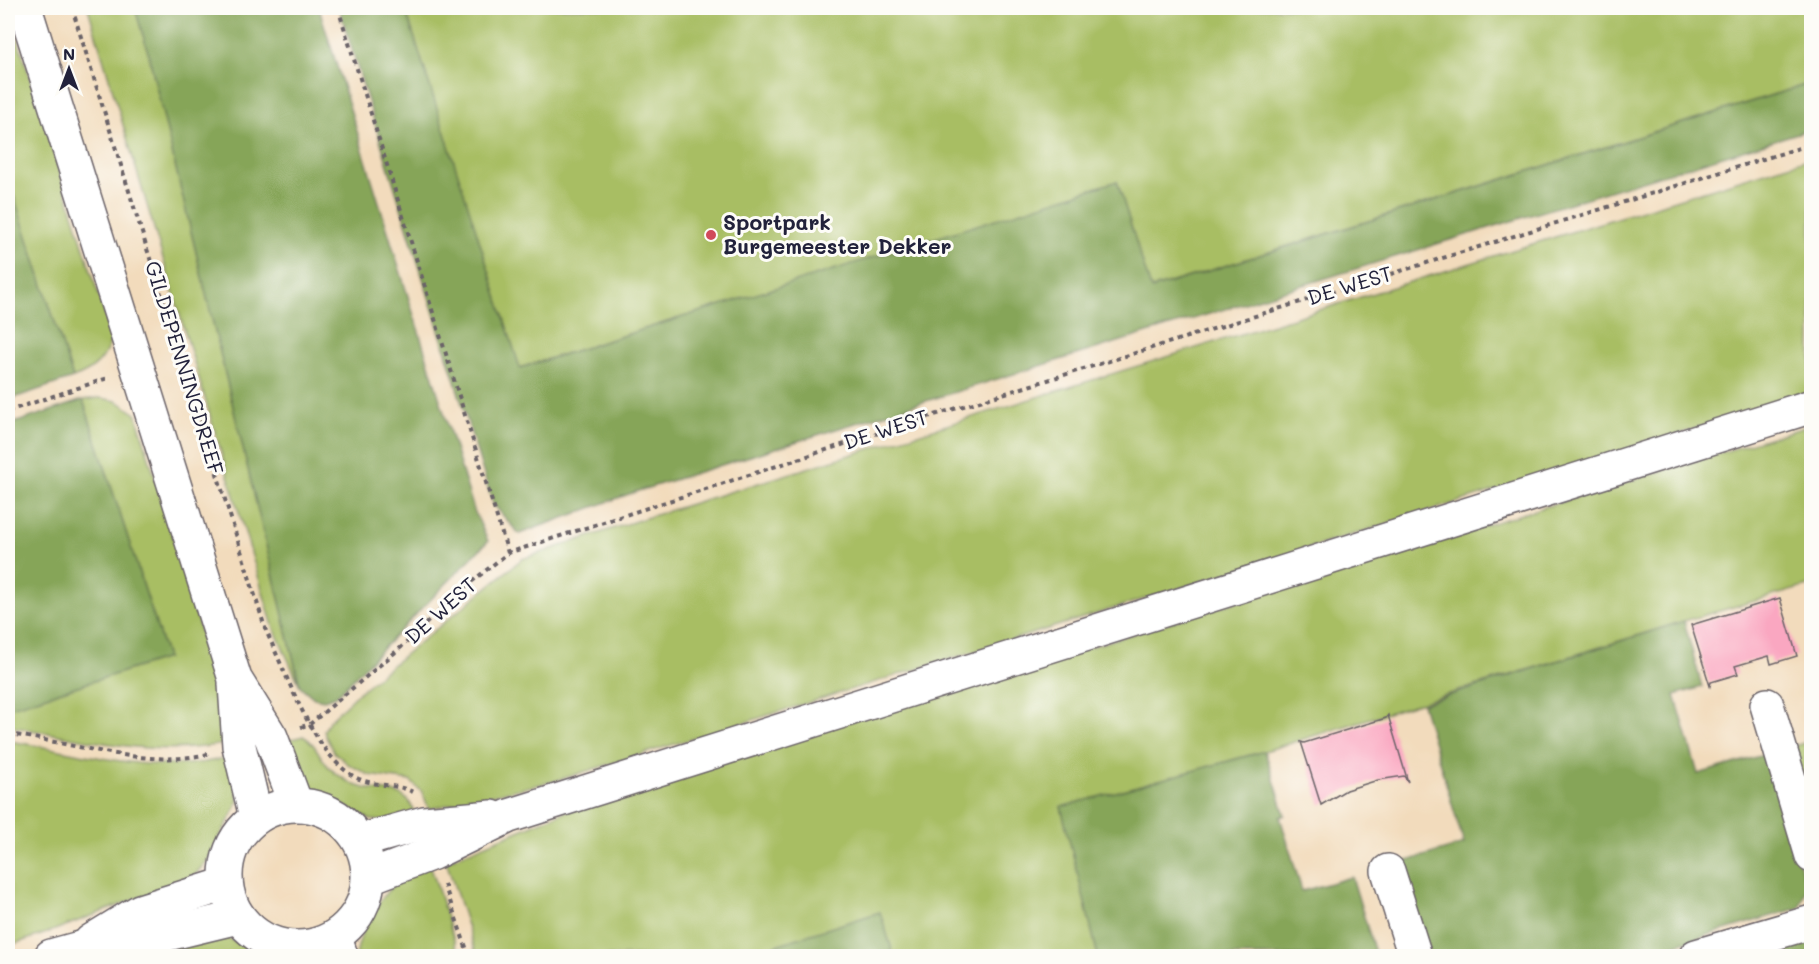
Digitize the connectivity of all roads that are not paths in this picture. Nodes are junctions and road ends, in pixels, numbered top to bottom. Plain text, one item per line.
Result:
1 (25, 8) edge
2 (1812, 406) edge
3 (235, 679) junction
4 (1767, 705) dead end
5 (296, 804) junction
6 (509, 816) junction
7 (256, 817) junction
8 (360, 841) junction
9 (1812, 856) edge
10 (1388, 871) dead end
11 (370, 877) junction
12 (226, 884) junction
13 (238, 917) junction
14 (1812, 922) edge
15 (338, 947) edge
16 (65, 952) edge
17 (300, 952) edge
18 (1415, 957) edge
19 (1696, 957) edge

1 - 3 main road
2 - 6 main road
3 - 5 main road
3 - 7 main road
4 - 9 main road
5 - 7 main road
5 - 8 main road
6 - 8 main road
6 - 11 main road
7 - 12 main road
8 - 11 main road
10 - 18 main road
11 - 15 main road
12 - 13 main road
12 - 16 main road
13 - 16 main road
13 - 17 main road
14 - 19 main road
15 - 17 main road

